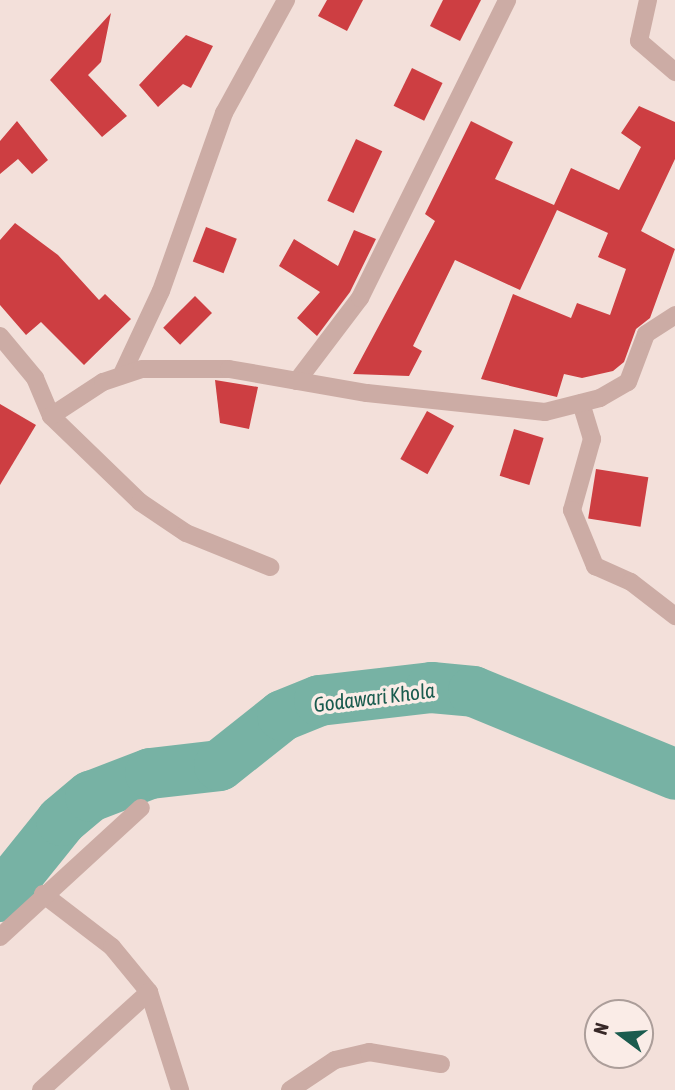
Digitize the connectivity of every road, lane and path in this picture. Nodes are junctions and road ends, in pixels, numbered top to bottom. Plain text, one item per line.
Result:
1 (286, 0) edge
2 (507, 0) edge
3 (649, 0) edge
4 (675, 72) edge
5 (675, 315) edge
6 (0, 336) edge
7 (122, 372) junction
8 (297, 381) junction
9 (581, 404) junction
10 (51, 416) junction
11 (270, 567) dead end
12 (675, 616) edge
13 (141, 808) dead end
14 (43, 894) junction
15 (0, 937) edge
16 (149, 992) junction
17 (440, 1064) dead end
18 (41, 1090) edge
19 (180, 1090) edge
20 (290, 1090) edge

1 - 7 street
2 - 8 street
3 - 4 street
5 - 9 street
6 - 10 street
7 - 8 street
7 - 10 street
8 - 9 street
9 - 12 street
10 - 11 street
13 - 14 street
14 - 15 street
14 - 16 street
16 - 18 street
16 - 19 street
17 - 20 street

